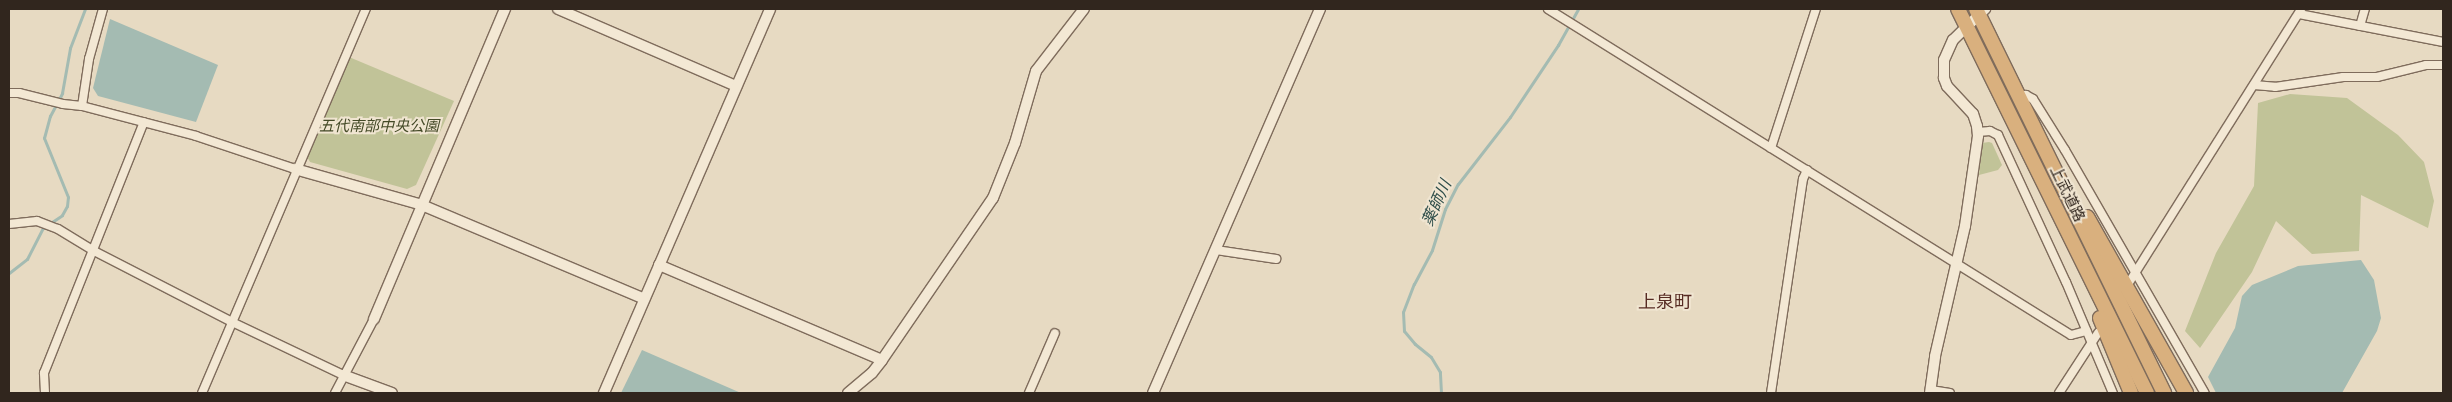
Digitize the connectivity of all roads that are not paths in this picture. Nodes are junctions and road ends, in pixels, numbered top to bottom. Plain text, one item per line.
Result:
1 (103, 9) edge
2 (366, 9) edge
3 (505, 9) edge
4 (558, 9) edge
5 (770, 9) edge
6 (1084, 9) edge
7 (1320, 9) edge
8 (1548, 9) edge
9 (1816, 9) edge
10 (1958, 9) edge
11 (2365, 9) edge
12 (1980, 11) edge
13 (2300, 11) edge
14 (1968, 26) junction
15 (2360, 26) junction
16 (2443, 42) edge
17 (2443, 65) edge
18 (2254, 85) junction
19 (736, 86) junction
20 (9, 93) edge
21 (2019, 96) junction
22 (82, 106) junction
23 (144, 122) junction
24 (1978, 132) junction
25 (1771, 148) junction
26 (2046, 151) junction
27 (2031, 156) junction
28 (295, 169) junction
29 (1807, 170) junction
30 (422, 205) junction
31 (9, 224) edge
32 (1216, 250) junction
33 (94, 251) junction
34 (1276, 259) dead end
35 (1958, 263) junction
36 (659, 265) junction
37 (2136, 271) junction
38 (2130, 281) dead end
39 (644, 299) junction
40 (374, 319) joint
41 (232, 322) junction
42 (2086, 331) junction
43 (1055, 333) dead end
44 (2098, 333) dead end
45 (2091, 343) junction
46 (882, 360) junction
47 (343, 375) junction
48 (1931, 392) edge
49 (45, 393) edge
50 (202, 393) edge
51 (335, 393) edge
52 (392, 393) edge
53 (604, 393) edge
54 (848, 393) edge
55 (1029, 393) edge
56 (1153, 393) edge
57 (1771, 393) edge
58 (1950, 393) edge
59 (2059, 393) edge
60 (2113, 393) edge
61 (2131, 393) edge
62 (2147, 393) edge
63 (2164, 393) edge
64 (2186, 393) edge
65 (2205, 393) edge

1 - 22 street
2 - 28 street
3 - 30 street
4 - 19 street
5 - 19 street
6 - 46 street
7 - 32 street
8 - 25 street
9 - 25 street
10 - 14 highway, 上武道路
11 - 15 street
12 - 14 street
12 - 21 highway, 上武道路
13 - 15 street
13 - 18 street
14 - 24 street
14 - 27 highway, 上武道路
15 - 16 street
17 - 18 street
18 - 37 street
19 - 36 street
20 - 22 street
21 - 26 highway, 上武道路
21 - 37 street
22 - 23 street
23 - 28 street
23 - 33 street
24 - 35 street
24 - 42 street
25 - 29 street
26 - 63 highway, 上武道路
26 - 64 highway
27 - 61 highway
27 - 62 highway, 上武道路
28 - 30 street
28 - 41 street
29 - 35 street
29 - 57 street
30 - 39 street
30 - 40 street
31 - 33 street
32 - 34 street
32 - 56 street
33 - 41 street
33 - 49 street
35 - 42 street
35 - 48 street
36 - 39 street
36 - 46 street
37 - 38 street
37 - 65 street
39 - 53 street
40 - 47 street
41 - 47 street
41 - 50 street
42 - 45 street
43 - 55 street
44 - 45 street
45 - 59 street
45 - 60 street
46 - 54 street
47 - 51 street
47 - 52 street
48 - 58 street

